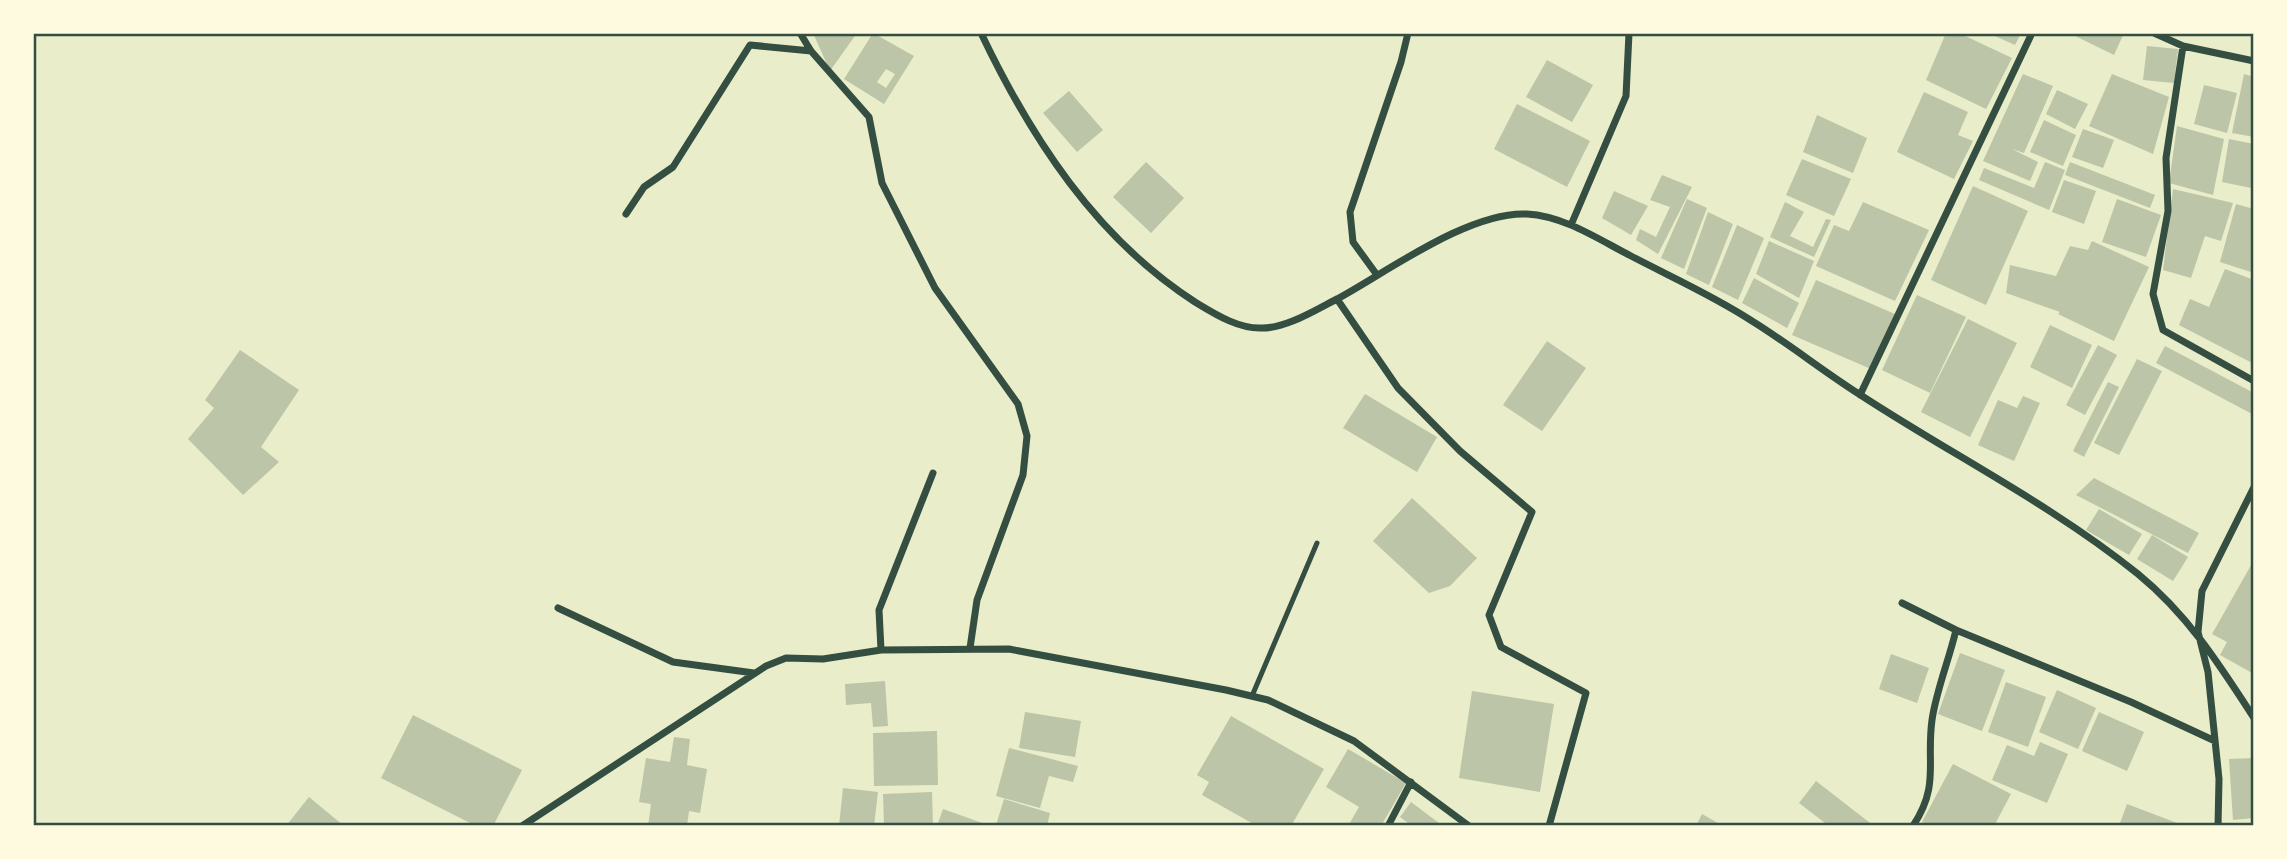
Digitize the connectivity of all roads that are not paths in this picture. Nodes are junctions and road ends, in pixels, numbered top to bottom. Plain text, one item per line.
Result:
1 (800, 33) edge
2 (981, 33) edge
3 (1408, 33) edge
4 (1629, 33) edge
5 (2032, 33) edge
6 (2154, 33) edge
7 (2183, 46) junction
8 (811, 51) junction
9 (2254, 61) edge
10 (626, 214) dead end
11 (1571, 225) junction
12 (1377, 275) junction
13 (1337, 299) junction
14 (2254, 381) edge
15 (1860, 395) junction
16 (933, 473) dead end
17 (2254, 487) edge
18 (1317, 543) dead end
19 (1902, 603) dead end
20 (558, 608) dead end
21 (1956, 631) junction
22 (2198, 632) junction
23 (970, 648) junction
24 (881, 650) junction
25 (755, 673) junction
26 (1252, 696) junction
27 (2254, 718) edge
28 (2215, 741) junction
29 (1411, 782) junction
30 (522, 826) edge
31 (1388, 826) edge
32 (1469, 826) edge
33 (1549, 826) edge
34 (1913, 826) edge
35 (2218, 826) edge

1 - 8 street
2 - 13 street
3 - 12 street
4 - 11 street
5 - 15 street
6 - 7 street
7 - 9 street
7 - 14 street
8 - 10 street
8 - 23 street
11 - 12 street
11 - 15 street
12 - 13 street
13 - 33 street
15 - 22 street
16 - 24 street
17 - 22 street
18 - 26 lane
19 - 21 street
20 - 25 street
21 - 28 street
21 - 34 street
22 - 27 street
22 - 28 street
23 - 24 street
23 - 26 street
24 - 25 street
25 - 30 street
26 - 29 street
28 - 35 street
29 - 31 street
29 - 32 street

